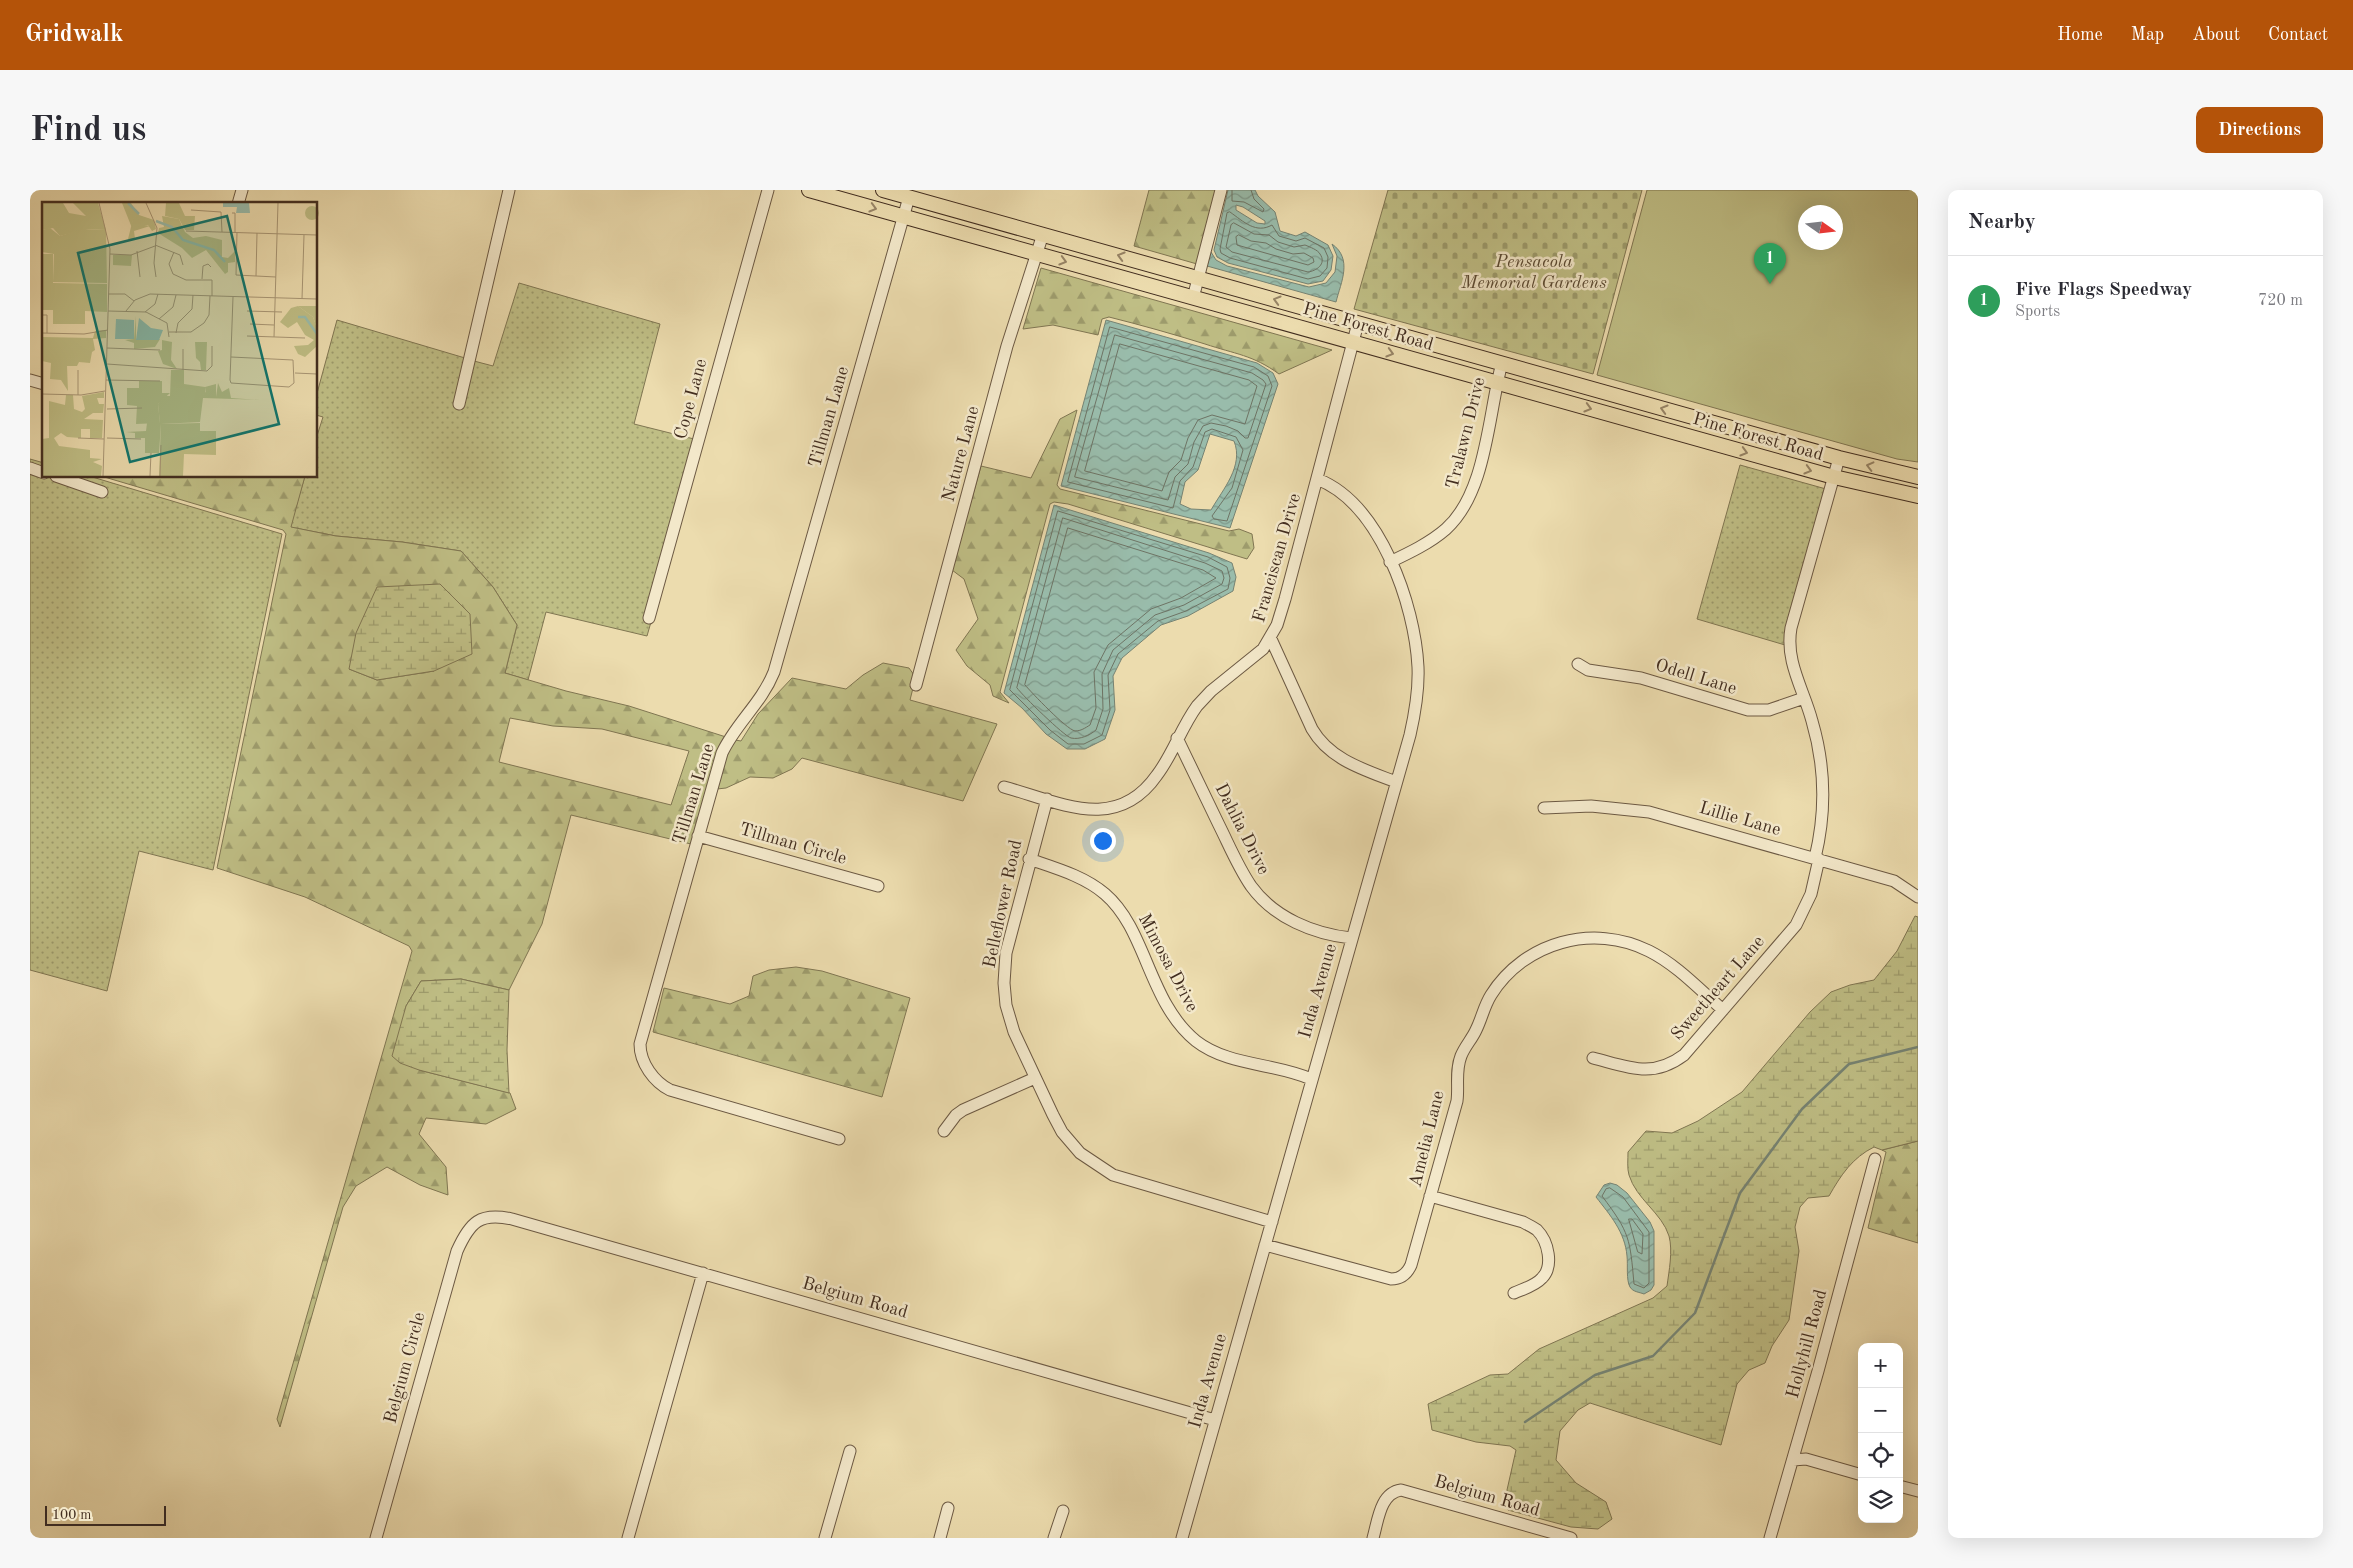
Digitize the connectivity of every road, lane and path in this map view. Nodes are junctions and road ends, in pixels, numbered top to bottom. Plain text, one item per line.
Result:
1 (509, 190) edge
2 (768, 190) edge
3 (810, 190) edge
4 (883, 190) edge
5 (1220, 190) edge
6 (908, 197) junction
7 (904, 216) junction
8 (1043, 234) junction
9 (1038, 254) junction
10 (1198, 278) junction
11 (1193, 298) junction
12 (1358, 323) junction
13 (1352, 342) junction
14 (1502, 364) junction
15 (1546, 376) junction
16 (1497, 382) junction
17 (1541, 395) junction
18 (459, 404) dead end
19 (1711, 422) junction
20 (1706, 442) junction
21 (1839, 458) junction
22 (1834, 477) junction
23 (1918, 477) edge
24 (62, 478) edge
25 (1317, 479) junction
26 (102, 492) dead end
27 (1918, 496) edge
28 (1390, 562) junction
29 (649, 618) dead end
30 (1271, 639) junction
31 (1578, 664) dead end
32 (916, 685) dead end
33 (1804, 698) junction
34 (1177, 738) junction
35 (1396, 782) junction
36 (1004, 788) dead end
37 (1047, 799) junction
38 (1544, 808) dead end
39 (698, 836) junction
40 (1029, 859) junction
41 (1817, 859) junction
42 (878, 886) dead end
43 (1918, 897) edge
44 (1351, 938) junction
45 (1723, 1010) junction
46 (1593, 1058) dead end
47 (1035, 1078) junction
48 (1311, 1080) junction
49 (944, 1131) dead end
50 (839, 1139) dead end
51 (1875, 1159) dead end
52 (1430, 1196) junction
53 (484, 1217) joint
54 (1272, 1222) junction
55 (1265, 1245) junction
56 (703, 1274) junction
57 (1514, 1294) dead end
58 (1215, 1420) junction
59 (850, 1451) dead end
60 (1793, 1460) junction
61 (1858, 1475) edge
62 (1903, 1487) edge
63 (1918, 1491) edge
64 (948, 1508) dead end
65 (1063, 1511) dead end
66 (376, 1538) edge
67 (628, 1538) edge
68 (825, 1538) edge
69 (940, 1538) edge
70 (1054, 1538) edge
71 (1182, 1538) edge
72 (1373, 1538) edge
73 (1571, 1538) edge
74 (1770, 1538) edge

1 - 18 street
2 - 29 street, Cope Lane
3 -> 7 main road, Pine Forest Road
4 - 6 main road, Pine Forest Road
5 - 10 street
6 - 7 street, Tillman Lane
6 - 8 main road, Pine Forest Road
7 - 9 main road, Pine Forest Road
7 - 39 street, Tillman Lane
8 - 9 street, Nature Lane
10 -> 8 main road, Pine Forest Road
9 -> 11 main road, Pine Forest Road
9 - 32 street, Nature Lane
10 - 11 street
12 -> 10 main road, Pine Forest Road
11 - 13 main road, Pine Forest Road
12 - 13 street, Franciscan Drive
12 - 14 main road, Pine Forest Road
13 -> 16 main road, Pine Forest Road
13 - 25 street, Franciscan Drive
14 - 15 main road, Pine Forest Road
14 - 16 street, Tralawn Drive
15 - 17 main road
19 -> 15 main road, Pine Forest Road
16 - 17 main road, Pine Forest Road
16 - 28 street, Tralawn Drive
17 -> 20 main road, Pine Forest Road
19 - 20 main road
19 - 21 main road, Pine Forest Road
20 -> 22 main road, Pine Forest Road
21 - 22 street, Sweetheart Lane
23 -> 21 main road, Pine Forest Road
22 - 27 main road, Pine Forest Road
22 - 33 street, Sweetheart Lane
24 - 26 street
25 - 28 street, Inda Avenue
25 - 30 street, Franciscan Drive
28 - 35 street, Inda Avenue
30 - 34 street, Franciscan Drive
30 - 35 street
31 - 33 street, Odell Lane
33 - 41 street, Sweetheart Lane
34 - 37 street, Franciscan Drive
34 - 44 street, Dahlia Drive
35 - 44 street, Inda Avenue
36 - 37 street, Franciscan Drive
37 - 40 street, Belleflower Road
38 - 41 street, Lillie Lane
39 - 42 street, Tillman Circle
39 - 50 street, Tillman Lane
40 - 47 street, Belleflower Road
40 - 48 street, Mimosa Drive
41 - 43 street, Lillie Lane
41 - 45 street, Sweetheart Lane
44 - 48 street, Inda Avenue
45 - 46 street, Sweetheart Lane
45 - 52 street, Amelia Lane
47 - 49 street
47 - 54 street, Belleflower Road
48 - 54 street, Inda Avenue
51 - 60 street, Hollyhill Road
52 - 55 street, Amelia Lane
52 - 57 street
53 - 56 street, Belgium Road
53 - 66 street, Belgium Circle
54 - 55 street, Inda Avenue
55 - 58 street, Inda Avenue
56 - 58 street, Belgium Road
56 - 67 street
58 - 71 street, Inda Avenue
59 - 68 street
60 - 61 street
60 - 74 street, Hollyhill Road
62 - 63 street
64 - 69 street
65 - 70 street
72 - 73 street, Belgium Road

